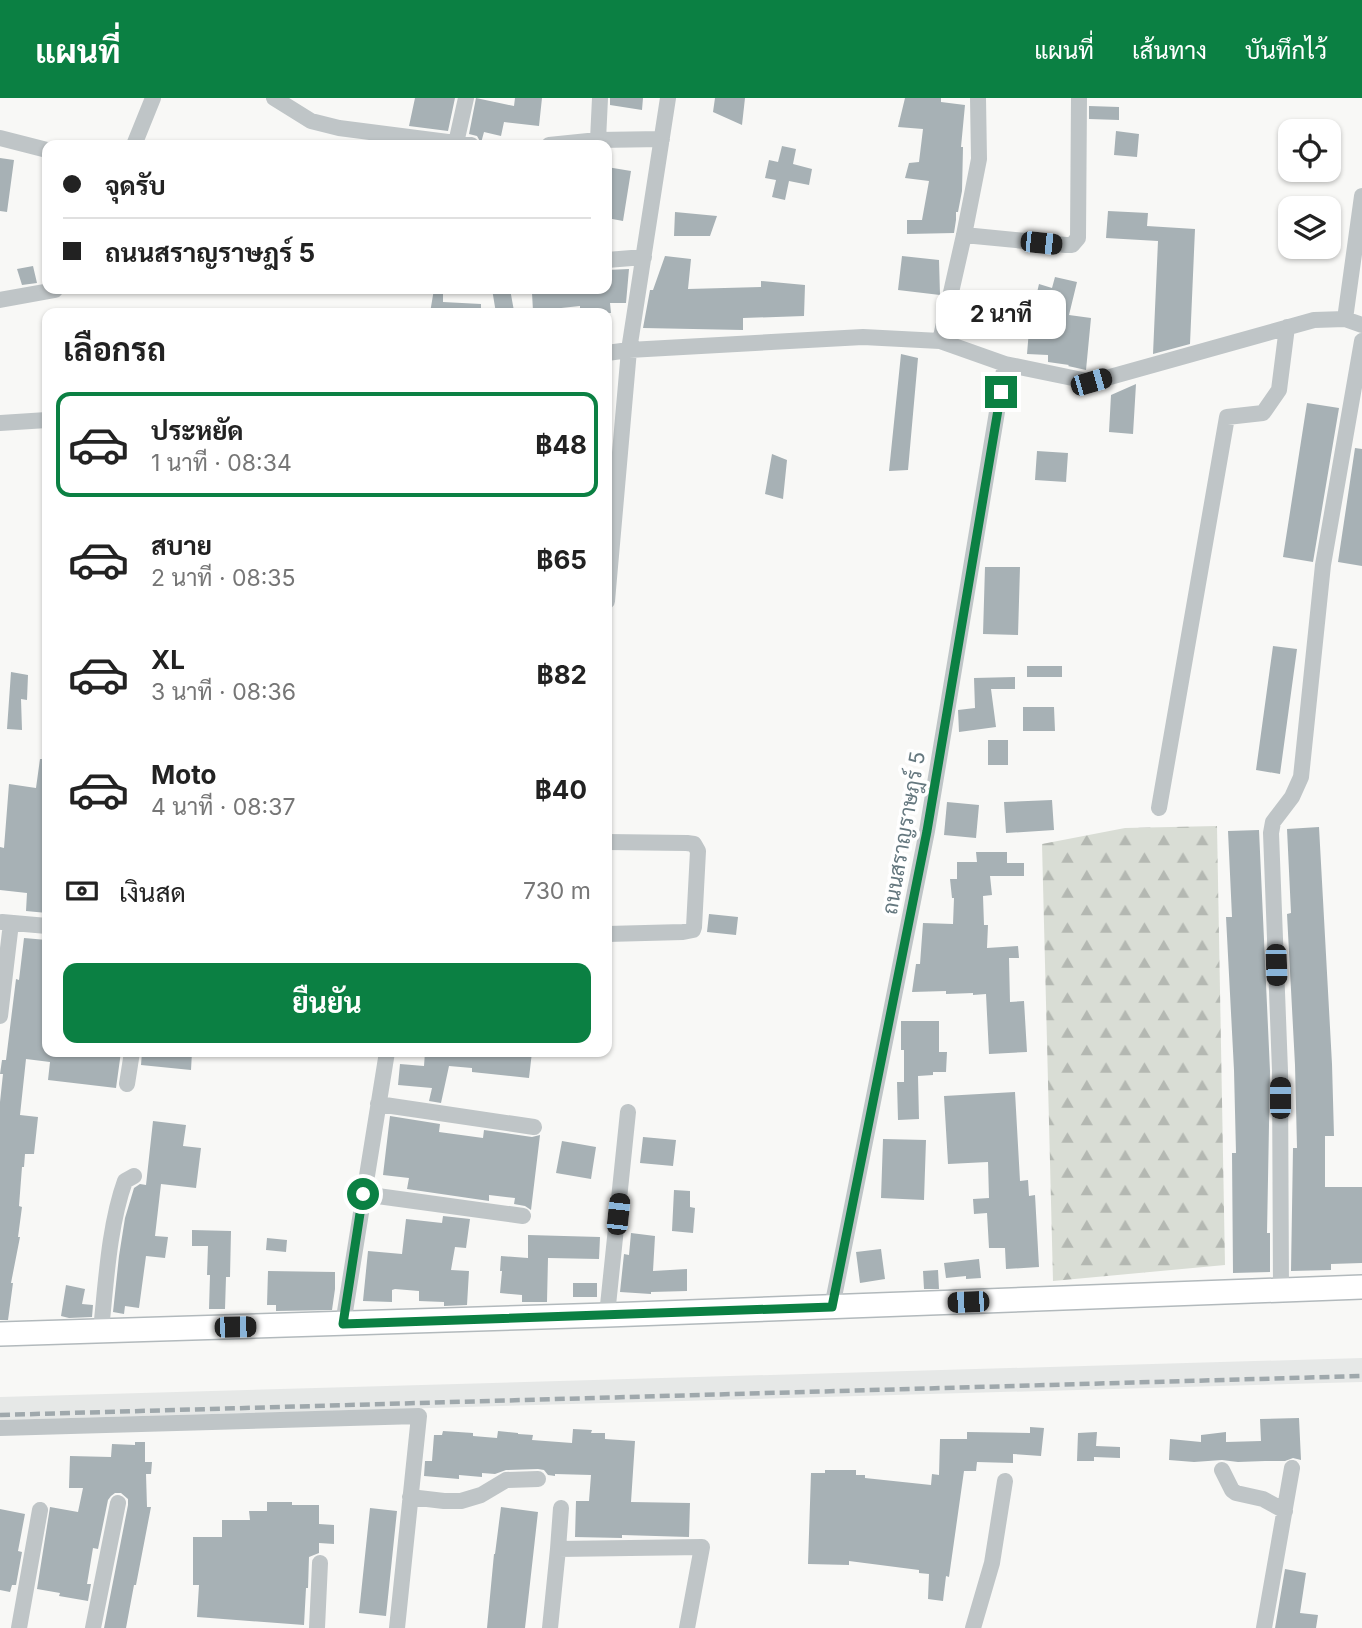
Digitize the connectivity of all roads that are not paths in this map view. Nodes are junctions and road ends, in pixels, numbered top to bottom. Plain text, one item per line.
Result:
1 (153, 98) edge
2 (274, 98) edge
3 (466, 98) edge
4 (600, 98) edge
5 (668, 98) edge
6 (978, 98) edge
7 (1079, 98) edge
8 (0, 138) edge
9 (662, 139) junction
10 (136, 140) edge
11 (433, 140) edge
12 (464, 140) edge
13 (598, 140) joint
14 (42, 149) edge
15 (1362, 196) edge
16 (964, 235) junction
17 (644, 257) junction
18 (612, 260) edge
19 (42, 292) edge
20 (0, 300) edge
21 (1345, 319) junction
22 (1362, 325) edge
23 (1287, 327) junction
24 (940, 341) junction
25 (1362, 341) edge
26 (629, 350) junction
27 (612, 352) edge
28 (1005, 364) junction
29 (42, 420) edge
30 (0, 423) edge
31 (612, 544) edge
32 (1159, 808) dead end
33 (612, 842) edge
34 (5, 922) edge
35 (42, 926) edge
36 (612, 934) edge
37 (0, 1016) edge
38 (131, 1057) edge
39 (386, 1057) edge
40 (127, 1084) dead end
41 (378, 1104) junction
42 (628, 1112) dead end
43 (534, 1127) dead end
44 (134, 1177) dead end
45 (363, 1194) junction
46 (523, 1216) dead end
47 (1362, 1287) edge
48 (1281, 1291) junction
49 (832, 1307) junction
50 (607, 1315) junction
51 (343, 1324) junction
52 (101, 1330) junction
53 (0, 1334) edge
54 (0, 1429) edge
55 (1292, 1468) dead end
56 (1223, 1470) dead end
57 (538, 1479) dead end
58 (1005, 1481) dead end
59 (410, 1497) junction
60 (118, 1503) dead end
61 (561, 1508) dead end
62 (40, 1510) dead end
63 (1285, 1511) junction
64 (558, 1549) junction
65 (320, 1563) dead end
66 (19, 1628) edge
67 (93, 1628) edge
68 (317, 1628) edge
69 (397, 1628) edge
70 (550, 1628) edge
71 (687, 1628) edge
72 (973, 1628) edge
73 (1264, 1628) edge

1 - 10 street
2 - 11 street
3 - 12 street
4 - 13 street
5 - 9 street
6 - 16 street
7 - 16 street
8 - 14 street
9 - 13 street
9 - 17 street
15 - 21 street
16 - 24 street
17 - 18 street
17 - 26 street
19 - 20 street
21 - 22 street
21 - 23 street
23 - 28 street
23 - 32 street
24 - 26 street
24 - 28 street
25 - 48 street
26 - 27 street
26 - 31 street
28 - 49 street, ถนนสราญราษฎร์ 5
29 - 30 street
33 - 36 street
34 - 35 street
34 - 37 street
38 - 40 street
39 - 41 street
41 - 43 street
41 - 45 street
42 - 50 street
44 - 52 street
45 - 46 street
45 - 51 street
47 - 48 street
48 - 49 street
49 - 50 street
50 - 51 street
51 - 52 street
52 - 53 street
54 - 59 street
55 - 63 street
56 - 63 street
57 - 59 street
58 - 72 street
59 - 69 street
60 - 67 street
61 - 64 street
62 - 66 street
63 - 73 street
64 - 70 street
64 - 71 street
65 - 68 street

